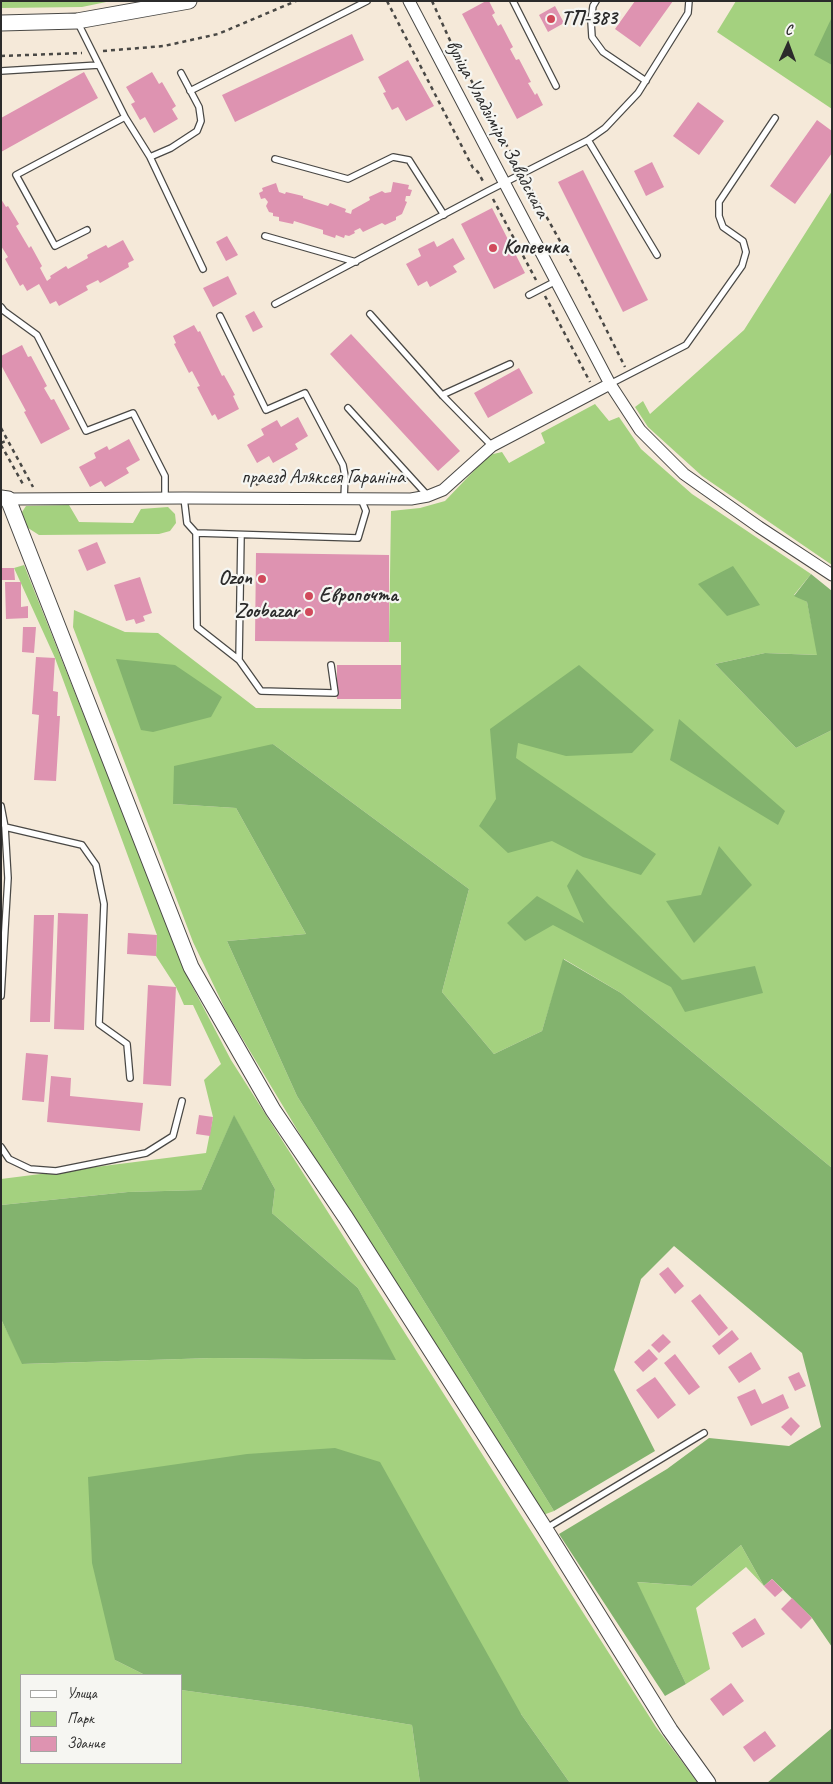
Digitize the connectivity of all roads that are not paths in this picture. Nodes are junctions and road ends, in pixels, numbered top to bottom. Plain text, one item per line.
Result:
1 (189, 1) edge
2 (367, 1) edge
3 (513, 1) edge
4 (596, 1) edge
5 (689, 1) edge
6 (413, 2) edge
7 (77, 21) junction
8 (1, 23) edge
9 (99, 65) junction
10 (1, 72) edge
11 (181, 73) dead end
12 (646, 81) junction
13 (556, 86) dead end
14 (190, 91) junction
15 (125, 117) junction
16 (775, 118) dead end
17 (588, 140) junction
18 (150, 157) junction
19 (275, 159) dead end
20 (504, 182) junction
21 (444, 215) junction
22 (87, 230) dead end
23 (265, 236) dead end
24 (657, 255) dead end
25 (356, 262) junction
26 (203, 270) dead end
27 (556, 281) junction
28 (529, 295) dead end
29 (275, 304) dead end
30 (1, 307) edge
31 (370, 314) dead end
32 (220, 316) dead end
33 (510, 364) dead end
34 (610, 384) junction
35 (442, 395) junction
36 (348, 408) dead end
37 (492, 446) junction
38 (428, 496) junction
39 (165, 498) junction
40 (184, 498) junction
41 (4, 499) edge
42 (344, 499) junction
43 (361, 499) junction
44 (196, 534) junction
45 (241, 535) junction
46 (832, 575) edge
47 (239, 660) junction
48 (332, 665) dead end
49 (1, 806) edge
50 (5, 827) junction
51 (1, 996) edge
52 (130, 1078) dead end
53 (182, 1101) dead end
54 (1, 1147) edge
55 (704, 1433) dead end
56 (545, 1529) junction
57 (708, 1783) edge

1 - 7 street
2 - 14 lane
3 - 13 lane
4 - 12 lane
5 - 12 lane
6 - 20 street, вуліца Уладзіміра Завадскага
7 - 8 street
7 - 9 lane
9 - 10 lane
9 - 15 lane
11 - 14 lane
12 - 17 lane
14 - 18 lane
15 - 18 lane
15 - 22 lane
16 - 34 lane
17 - 20 lane
17 - 24 lane
18 - 26 lane
19 - 21 lane
20 - 21 lane
20 - 27 street, вуліца Уладзіміра Завадскага
21 - 25 lane
23 - 25 lane
25 - 29 lane
27 - 28 lane
27 - 34 street, вуліца Уладзіміра Завадскага
30 - 39 lane
31 - 35 lane
32 - 42 lane
33 - 35 lane
34 - 37 street, праезд Аляксея Гараніна
34 - 46 street, вуліца Уладзіміра Завадскага
35 - 37 lane
36 - 38 lane
37 - 38 street, праезд Аляксея Гараніна
38 - 43 street, праезд Аляксея Гараніна
39 - 40 street, праезд Аляксея Гараніна
39 - 41 street, праезд Аляксея Гараніна
40 - 42 street, праезд Аляксея Гараніна
40 - 44 lane
41 - 56 street
42 - 43 street, праезд Аляксея Гараніна
43 - 45 lane
44 - 45 lane
44 - 47 lane
45 - 47 lane
47 - 48 lane
49 - 50 lane
50 - 51 lane
50 - 52 lane
53 - 54 lane
55 - 56 lane
56 - 57 street

